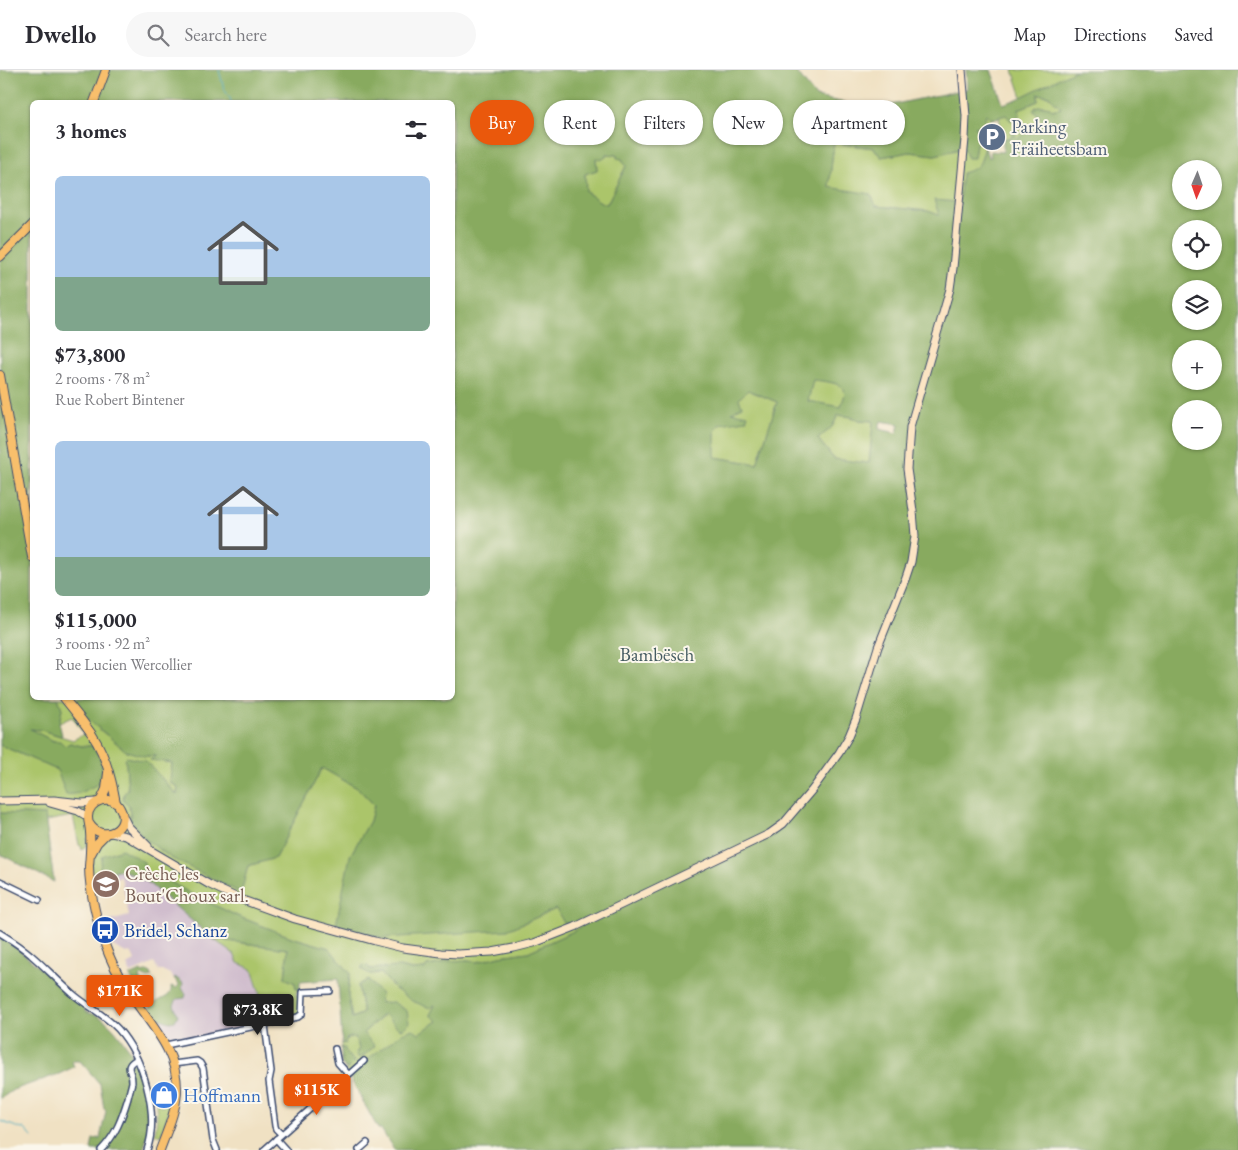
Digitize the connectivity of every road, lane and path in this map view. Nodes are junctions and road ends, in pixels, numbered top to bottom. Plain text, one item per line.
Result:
1 (106, 70) edge
2 (962, 70) edge
3 (95, 100) edge
4 (30, 227) edge
5 (0, 257) edge
6 (0, 375) edge
7 (30, 546) edge
8 (66, 700) edge
9 (108, 769) junction
10 (0, 801) edge
11 (42, 801) junction
12 (99, 801) junction
13 (116, 803) junction
14 (123, 816) junction
15 (89, 820) junction
16 (109, 834) junction
17 (155, 853) junction
18 (90, 855) junction
19 (0, 880) edge
20 (39, 900) dead end
21 (0, 933) edge
22 (330, 991) dead end
23 (265, 1025) junction
24 (166, 1045) junction
25 (335, 1049) dead end
26 (137, 1059) junction
27 (364, 1061) dead end
28 (173, 1064) junction
29 (348, 1074) junction
30 (281, 1134) junction
31 (276, 1139) junction
32 (367, 1142) dead end
33 (101, 1150) edge
34 (147, 1150) edge
35 (160, 1150) edge
36 (217, 1150) edge
37 (264, 1150) edge
38 (286, 1150) edge
39 (359, 1150) edge

1 - 3 main road
2 - 17 main road
4 - 5 main road
6 - 7 main road
8 - 9 main road
9 - 12 main road
9 - 13 main road
10 - 11 main road
11 - 12 main road
11 - 15 main road
12 - 13 main road
12 - 15 main road
13 - 14 main road
14 - 16 main road
14 - 17 main road
15 - 16 main road
15 - 18 main road
16 - 17 main road
16 - 18 main road
18 - 24 main road
19 - 20 street
21 - 26 street
22 - 23 street
23 - 24 street
23 - 30 street
24 - 28 main road
25 - 29 street
26 - 33 street
26 - 34 street
27 - 29 street
28 - 35 main road
28 - 36 street
29 - 30 street
30 - 31 street
31 - 37 street
31 - 38 street
32 - 39 street

